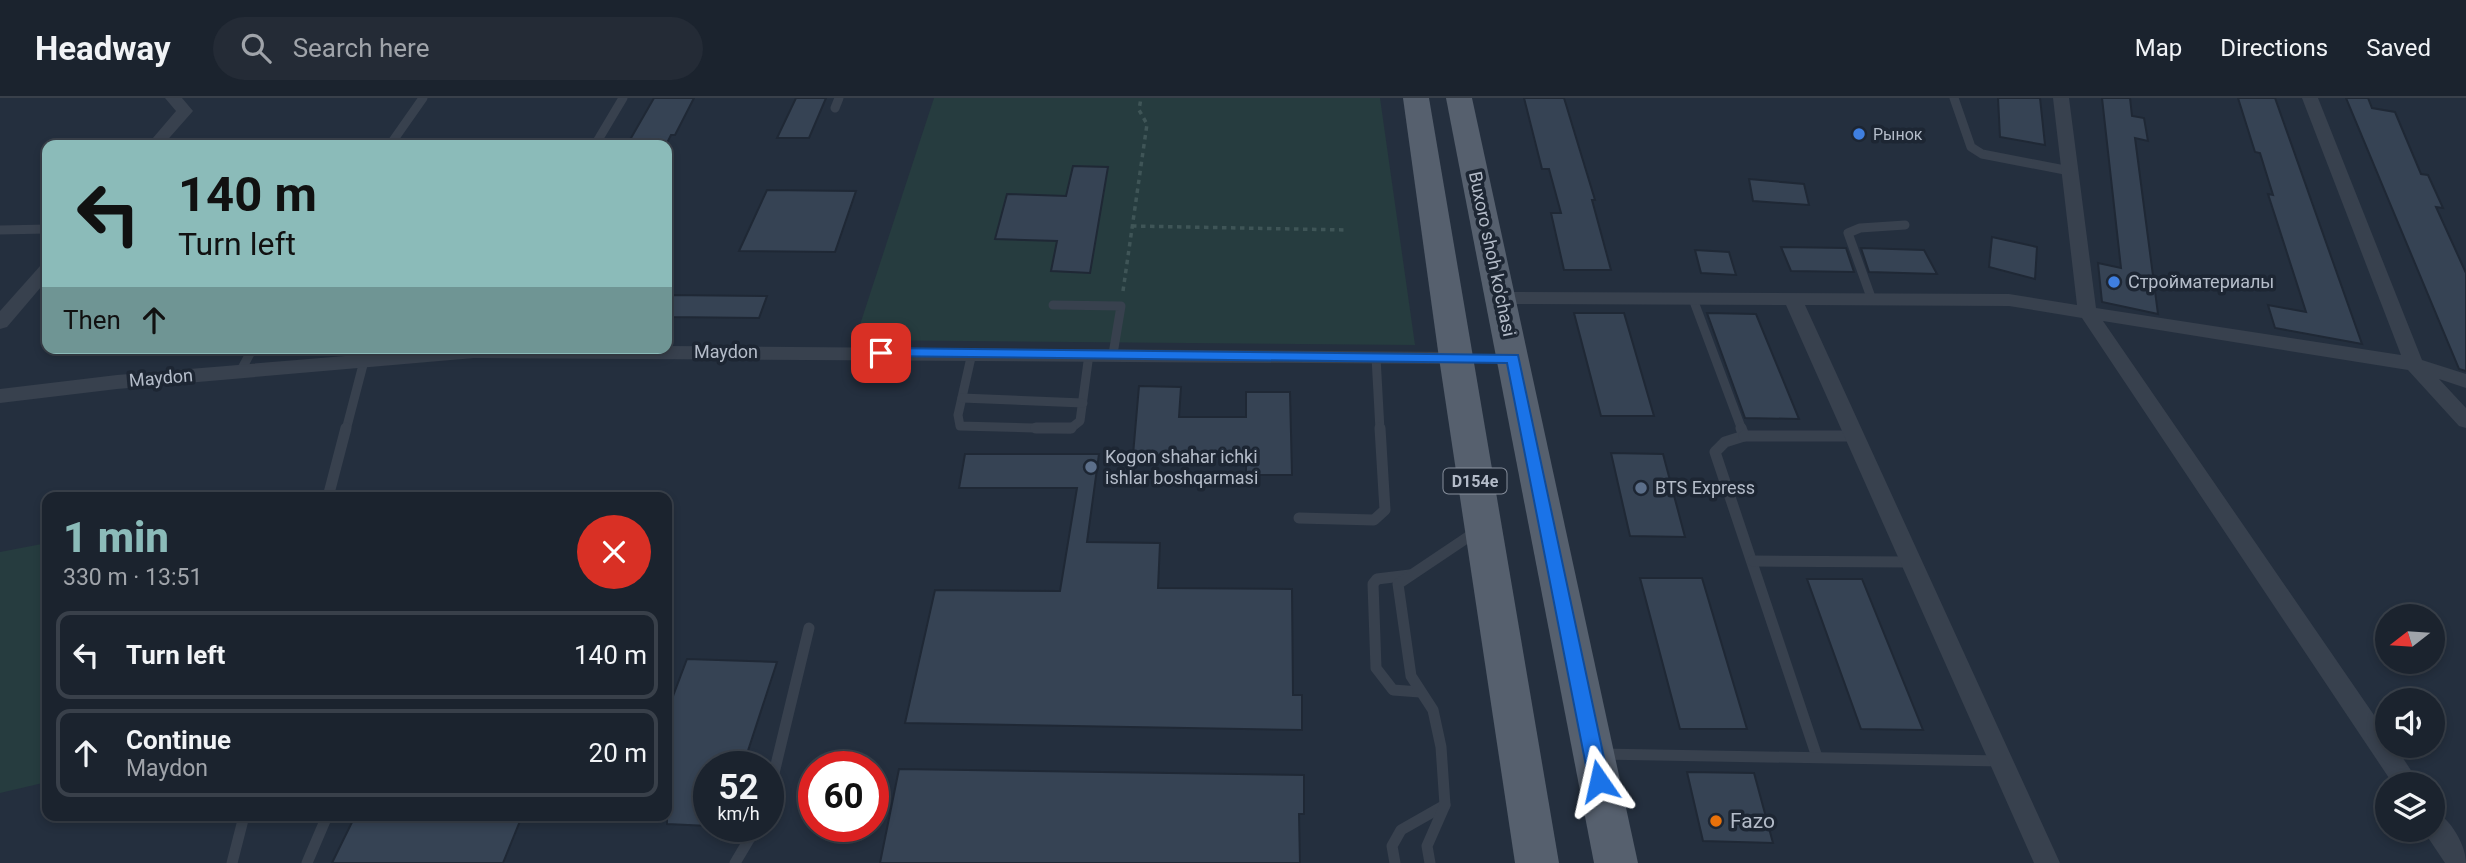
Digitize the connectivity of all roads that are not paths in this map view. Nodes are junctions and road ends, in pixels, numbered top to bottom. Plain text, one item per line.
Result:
1 (173, 98) edge
2 (423, 98) edge
3 (623, 98) edge
4 (839, 98) edge
5 (1416, 98) edge
6 (1459, 98) edge
7 (1954, 98) edge
8 (2062, 98) edge
9 (2310, 98) edge
10 (835, 108) dead end
11 (159, 140) edge
12 (394, 140) edge
13 (598, 140) edge
14 (2070, 171) junction
15 (1905, 225) dead end
16 (42, 229) edge
17 (0, 230) edge
18 (42, 275) edge
19 (1502, 298) junction
20 (1693, 299) junction
21 (1793, 300) junction
22 (1872, 300) junction
23 (1053, 305) dead end
24 (2087, 311) junction
25 (0, 323) edge
26 (672, 351) edge
27 (972, 353) junction
28 (250, 354) edge
29 (435, 354) edge
30 (1089, 354) junction
31 (1113, 354) junction
32 (1376, 357) junction
33 (1455, 358) junction
34 (1513, 358) junction
35 (364, 361) junction
36 (2414, 364) junction
37 (240, 372) junction
38 (2466, 381) edge
39 (0, 396) edge
40 (962, 398) junction
41 (1083, 403) junction
42 (2466, 421) edge
43 (1744, 436) junction
44 (1854, 436) junction
45 (329, 492) edge
46 (1298, 518) dead end
47 (1483, 528) junction
48 (1753, 561) junction
49 (1911, 562) junction
50 (1410, 575) junction
51 (809, 628) dead end
52 (1420, 692) junction
53 (780, 751) edge
54 (1593, 753) junction
55 (1816, 757) junction
56 (2001, 761) junction
57 (2399, 772) edge
58 (1445, 805) junction
59 (243, 821) edge
60 (325, 821) edge
61 (2445, 841) edge
62 (747, 842) edge
63 (232, 863) edge
64 (307, 863) edge
65 (735, 863) edge
66 (1395, 863) edge
67 (1430, 863) edge
68 (1537, 863) edge
69 (1616, 863) edge
70 (2047, 863) edge
71 (2460, 863) edge

1 - 11 street
2 - 12 lane
3 - 13 lane
4 - 10 lane
5 - 33 main road, D154e
6 - 19 main road, Buxoro shoh ko'chasi
7 - 14 lane
8 - 14 street
9 - 36 street
14 - 24 street
15 - 22 lane
16 - 17 lane
18 - 25 street
19 - 20 street
19 - 34 main road, Buxoro shoh ko'chasi
20 - 21 street
20 - 43 lane
21 - 22 street
21 - 44 street
22 - 24 street
23 - 31 lane
24 - 36 street
24 - 57 street
26 - 27 street, Maydon
27 - 30 street, Maydon
27 - 40 lane
28 - 37 lane
29 - 35 street, Maydon
30 - 31 street, Maydon
30 - 41 lane
31 - 32 street, Maydon
32 - 33 street, Maydon
32 - 46 lane
33 - 34 main road
33 - 47 main road, D154e
34 - 54 main road, Buxoro shoh ko'chasi
35 - 37 street, Maydon
35 - 45 lane
36 - 38 street
36 - 42 street
37 - 39 street, Maydon
40 - 41 lane
40 - 41 lane
43 - 44 lane
43 - 48 lane
44 - 49 street
47 - 50 lane
47 - 68 main road, D154e
48 - 49 lane
48 - 55 lane
49 - 56 street
50 - 52 lane
50 - 52 lane
51 - 53 lane
52 - 58 lane
54 - 55 lane
54 - 69 main road, Buxoro shoh ko'chasi
55 - 56 lane
56 - 70 street
58 - 66 lane
58 - 67 lane
59 - 63 lane
60 - 64 lane
61 - 71 street
62 - 65 lane

